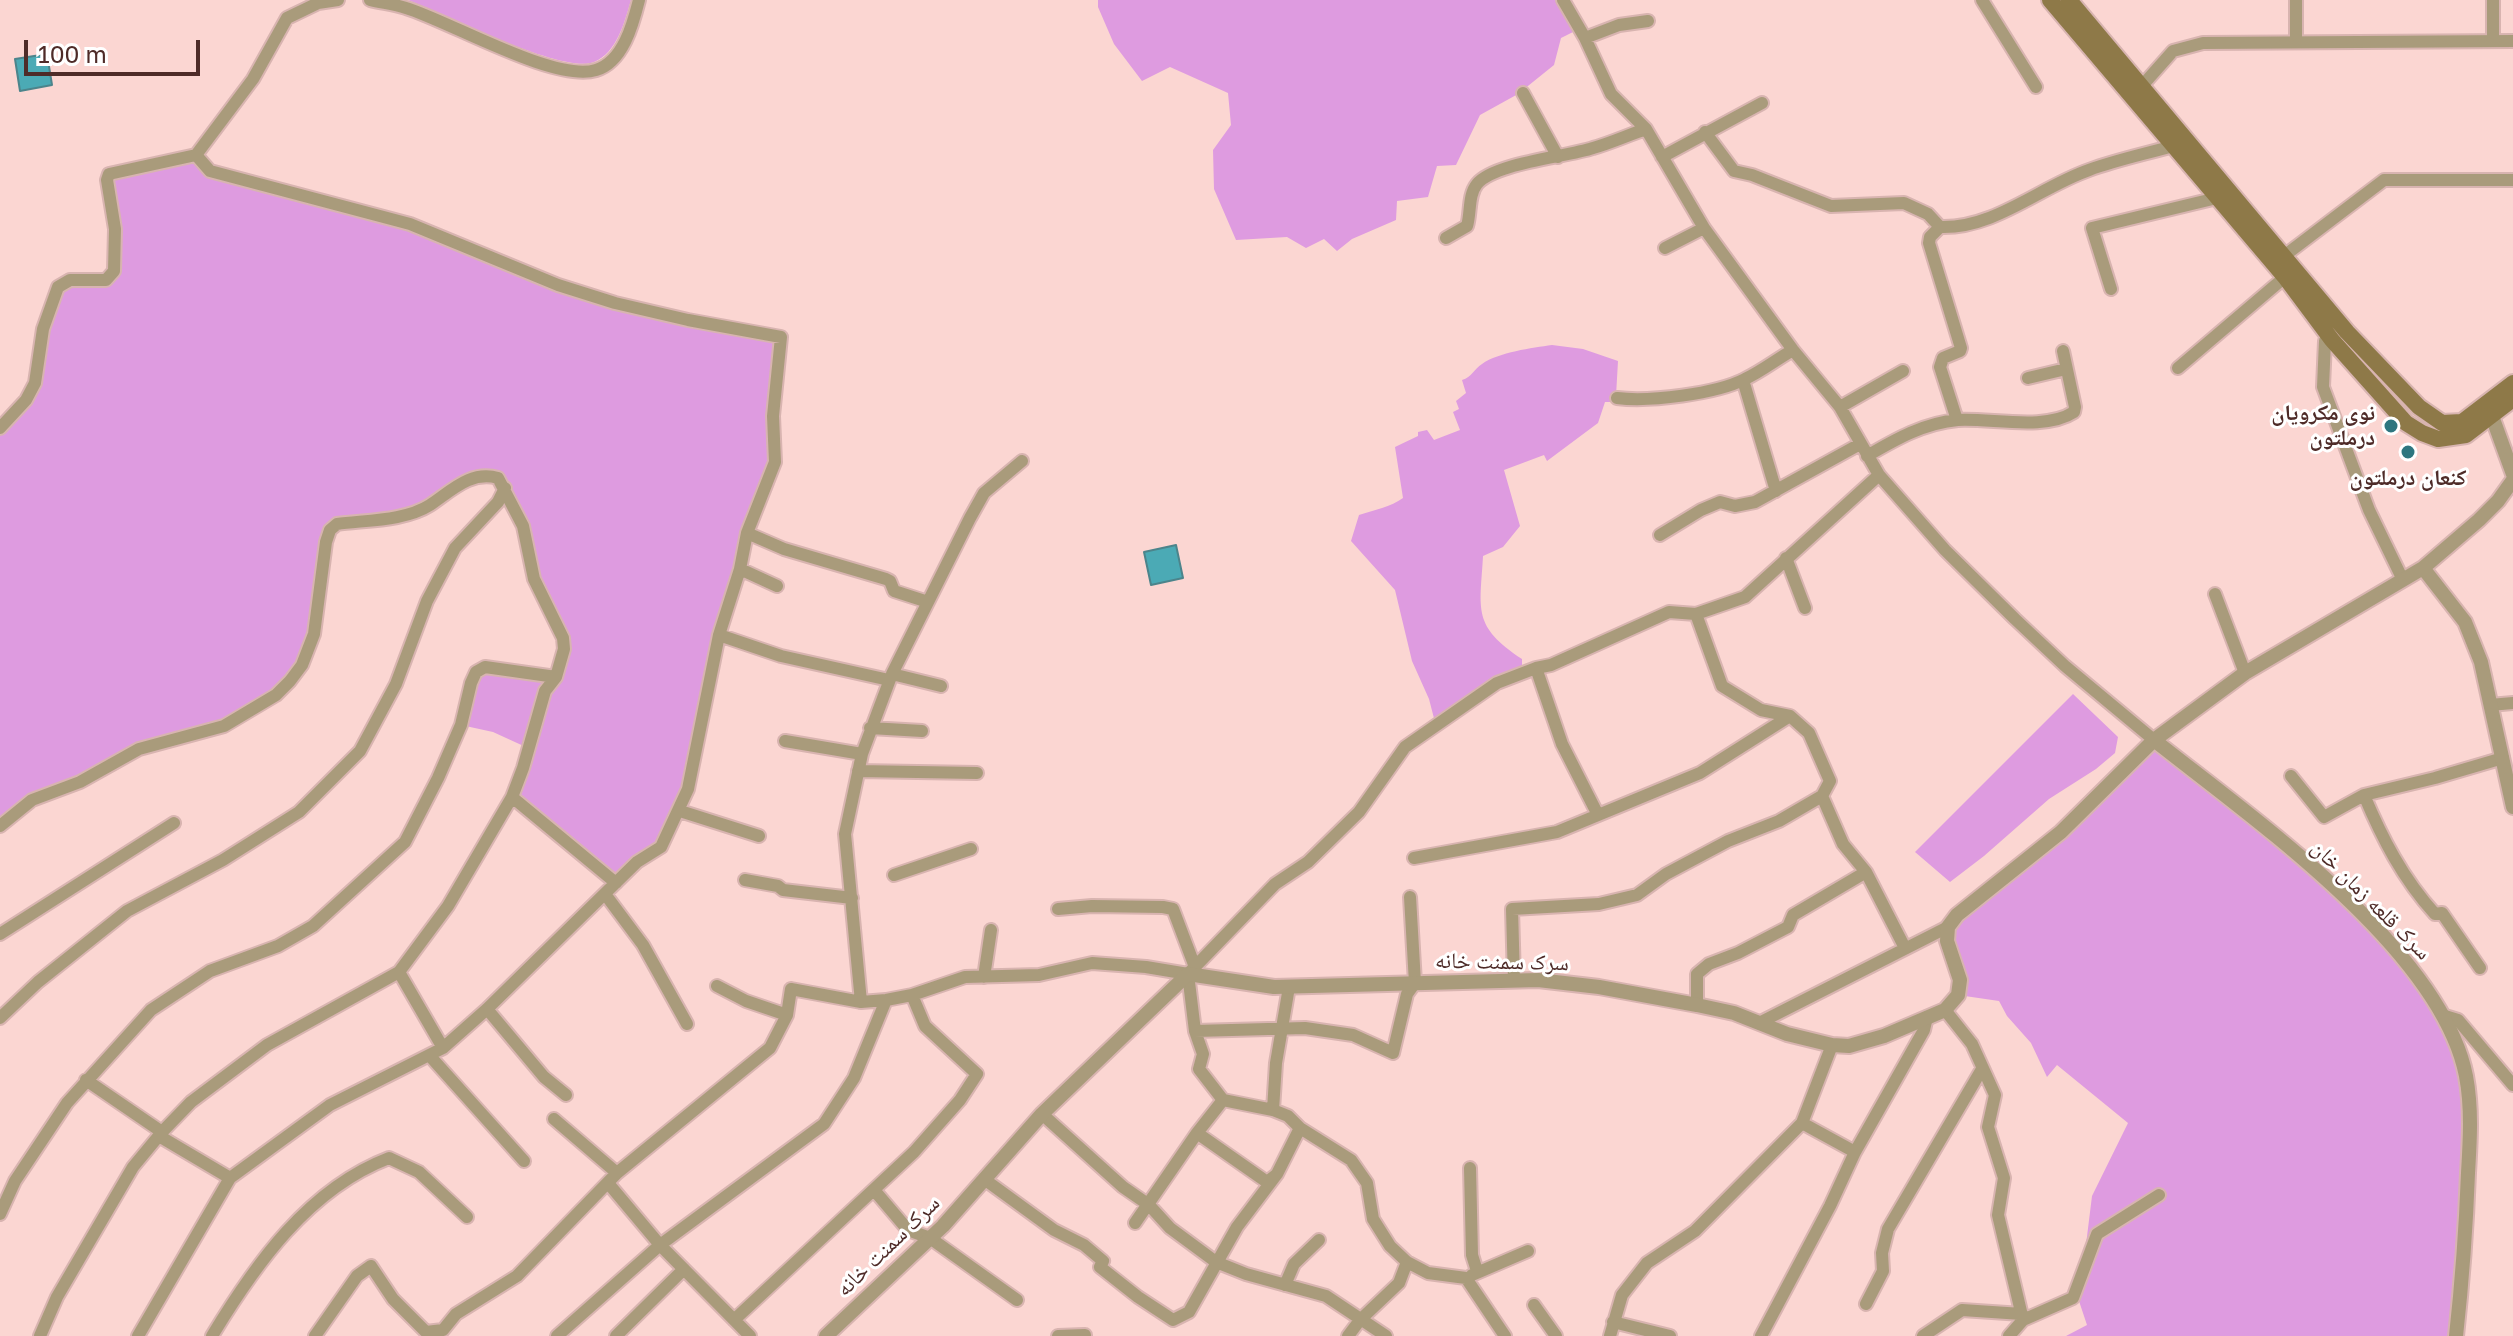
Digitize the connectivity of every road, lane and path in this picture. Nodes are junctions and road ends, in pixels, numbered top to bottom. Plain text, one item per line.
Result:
1 (338, 0) edge
2 (370, 0) edge
3 (639, 0) edge
4 (1563, 0) edge
5 (1982, 0) edge
6 (2050, 0) edge
7 (2069, 0) edge
8 (2296, 0) edge
9 (2493, 0) edge
10 (1648, 21) dead end
11 (1585, 38) junction
12 (2493, 41) junction
13 (2513, 41) edge
14 (2296, 42) junction
15 (2036, 87) dead end
16 (2141, 87) junction
17 (1523, 93) dead end
18 (1762, 103) dead end
19 (1646, 129) junction
20 (1705, 132) junction
21 (2178, 141) junction
22 (196, 155) junction
23 (1558, 157) junction
24 (1662, 157) junction
25 (2513, 180) edge
26 (2217, 198) junction
27 (1940, 227) junction
28 (1704, 228) junction
29 (1446, 238) dead end
30 (1665, 248) dead end
31 (2284, 256) junction
32 (2285, 277) junction
33 (2111, 289) dead end
34 (2332, 340) junction
35 (1793, 350) junction
36 (2063, 351) dead end
37 (2178, 368) dead end
38 (2066, 369) junction
39 (1903, 371) dead end
40 (2028, 378) dead end
41 (1743, 380) junction
42 (2513, 383) edge
43 (1617, 398) dead end
44 (2513, 399) edge
45 (1840, 407) junction
46 (2490, 410) junction
47 (1957, 420) junction
48 (0, 428) edge
49 (1860, 444) junction
50 (1867, 456) junction
51 (1022, 461) dead end
52 (2513, 474) edge
53 (1879, 475) junction
54 (2513, 480) edge
55 (505, 488) junction
56 (1776, 491) junction
57 (747, 533) junction
58 (1660, 535) dead end
59 (1786, 558) junction
60 (2423, 568) junction
61 (740, 569) junction
62 (2402, 578) junction
63 (777, 586) dead end
64 (2215, 594) dead end
65 (928, 602) junction
66 (1805, 608) dead end
67 (1696, 614) junction
68 (719, 635) junction
69 (1536, 668) junction
70 (2245, 673) junction
71 (556, 677) junction
72 (890, 677) junction
73 (941, 686) dead end
74 (2513, 703) edge
75 (2490, 705) junction
76 (1790, 716) junction
77 (870, 728) junction
78 (922, 731) dead end
79 (2154, 740) junction
80 (785, 741) dead end
81 (862, 754) junction
82 (2503, 758) junction
83 (858, 771) junction
84 (977, 773) dead end
85 (2291, 776) dead end
86 (2364, 795) junction
87 (1822, 796) junction
88 (512, 797) junction
89 (2513, 807) edge
90 (680, 811) junction
91 (1598, 815) junction
92 (174, 823) dead end
93 (0, 826) edge
94 (759, 836) dead end
95 (971, 849) dead end
96 (1414, 858) dead end
97 (1866, 872) junction
98 (894, 875) dead end
99 (745, 880) dead end
100 (616, 883) junction
101 (605, 894) junction
102 (1410, 897) dead end
103 (852, 898) junction
104 (1058, 909) dead end
105 (1948, 927) junction
106 (991, 930) dead end
107 (0, 934) edge
108 (1905, 948) junction
109 (2480, 968) dead end
110 (1192, 970) junction
111 (399, 972) junction
112 (984, 977) junction
113 (1514, 980) junction
114 (1415, 983) junction
115 (717, 986) dead end
116 (1289, 987) junction
117 (912, 995) junction
118 (886, 1000) junction
119 (861, 1002) junction
120 (1697, 1005) junction
121 (487, 1009) junction
122 (1945, 1010) junction
123 (787, 1015) junction
124 (2445, 1016) junction
125 (1927, 1017) junction
126 (0, 1018) edge
127 (1759, 1023) junction
128 (687, 1024) dead end
129 (1283, 1030) junction
130 (1195, 1031) junction
131 (1832, 1045) junction
132 (443, 1048) junction
133 (429, 1055) junction
134 (1982, 1069) junction
135 (86, 1080) junction
136 (2513, 1085) edge
137 (566, 1095) dead end
138 (1223, 1100) junction
139 (1273, 1110) junction
140 (1042, 1114) junction
141 (554, 1119) dead end
142 (1802, 1123) junction
143 (1300, 1128) junction
144 (1197, 1133) junction
145 (160, 1134) junction
146 (1855, 1152) junction
147 (524, 1161) dead end
148 (1470, 1168) dead end
149 (1277, 1174) junction
150 (230, 1178) junction
151 (612, 1178) junction
152 (984, 1179) junction
153 (874, 1190) junction
154 (2159, 1195) dead end
155 (1149, 1205) junction
156 (0, 1214) edge
157 (467, 1217) dead end
158 (1135, 1223) dead end
159 (930, 1238) junction
160 (1319, 1240) dead end
161 (660, 1245) junction
162 (1528, 1251) dead end
163 (1216, 1262) junction
164 (1407, 1262) junction
165 (684, 1269) junction
166 (1472, 1275) junction
167 (1285, 1285) junction
168 (1017, 1300) dead end
169 (1866, 1304) dead end
170 (1534, 1305) dead end
171 (2023, 1317) junction
172 (734, 1320) junction
173 (1360, 1320) junction
174 (1613, 1322) junction
175 (1085, 1335) edge
176 (40, 1336) edge
177 (138, 1336) edge
178 (212, 1336) edge
179 (315, 1336) edge
180 (557, 1336) edge
181 (616, 1336) edge
182 (750, 1336) edge
183 (826, 1336) edge
184 (1058, 1336) edge
185 (1348, 1336) edge
186 (1386, 1336) edge
187 (1505, 1336) edge
188 (1556, 1336) edge
189 (1610, 1336) edge
190 (1670, 1336) edge
191 (1761, 1336) edge
192 (1923, 1336) edge
193 (2009, 1336) edge
194 (2456, 1336) edge

1 - 22 street
2 - 3 street
4 - 11 street
5 - 15 street
6 - 21 main road
7 - 16 main road
8 - 14 street
9 - 12 street
10 - 11 street
11 - 19 street
12 - 13 street
12 - 14 street
14 - 16 street
16 - 21 main road
17 - 23 street
18 - 20 street
19 - 23 street
19 - 24 street
20 - 24 street
20 - 27 street
21 - 26 main road
21 - 27 street
21 - 31 main road
22 - 48 street
22 - 57 street
23 - 29 street
24 - 28 street
25 - 31 street
26 - 32 main road
26 - 33 street
27 - 47 street
28 - 30 street
28 - 35 street
31 - 46 main road
32 - 34 main road
32 - 37 street
34 - 46 main road
34 - 62 street
35 - 41 street
35 - 45 street
36 - 38 street
38 - 40 street
38 - 47 street
39 - 45 street
41 - 43 street
41 - 56 street
42 - 46 main road
44 - 46 main road
45 - 49 street
46 - 52 street
47 - 50 street
49 - 50 street
49 - 56 street
50 - 53 street
51 - 65 street
53 - 59 street
53 - 79 street
54 - 60 street
55 - 71 street
55 - 93 street
55 - 126 street
56 - 58 street
57 - 61 street
57 - 65 street
59 - 66 street
59 - 67 street
60 - 62 street
60 - 75 street
61 - 63 street
61 - 68 street
62 - 70 street
64 - 70 street
65 - 72 street
67 - 69 street
67 - 76 street
68 - 72 street
68 - 90 street
69 - 91 street
69 - 110 street
70 - 79 street
71 - 88 street
71 - 135 street
72 - 73 street
72 - 77 street
74 - 75 street
75 - 82 street
76 - 87 street
76 - 91 street
77 - 78 street
77 - 81 street
79 - 105 street
79 - 124 street, سرک قلعه زمان خان
80 - 81 street
81 - 83 street
82 - 86 street
82 - 89 street
83 - 84 street
83 - 103 street
85 - 86 street
86 - 109 street
87 - 97 street
87 - 113 street
88 - 100 street
88 - 111 street
90 - 94 street
90 - 100 street
91 - 96 street
92 - 107 street
95 - 98 street
97 - 108 street
97 - 120 street
99 - 103 street
100 - 101 street
101 - 121 street
101 - 128 street
102 - 114 street
103 - 119 street
104 - 110 street
105 - 108 street
105 - 122 street
106 - 112 street
108 - 127 street
110 - 112 street
110 - 116 street, سرک سمنت خانه
110 - 130 street
110 - 140 street, سرک سمنت خانه
111 - 132 street
111 - 145 street
112 - 117 street
113 - 114 street, سرک سمنت خانه
113 - 120 street, سرک سمنت خانه
114 - 116 street, سرک سمنت خانه
114 - 129 street
115 - 123 street
116 - 129 street
117 - 118 street
117 - 153 street
118 - 119 street
118 - 161 street
119 - 123 street
120 - 127 street, سرک سمنت خانه
121 - 132 street
121 - 137 street
122 - 125 street, سرک سمنت خانه
122 - 134 street
123 - 151 street
124 - 136 street
124 - 194 street, سرک قلعه زمان خان
125 - 131 street, سرک سمنت خانه
125 - 146 street
127 - 131 street, سرک سمنت خانه
129 - 130 street
129 - 139 street
130 - 138 street
131 - 142 street
132 - 133 street
133 - 147 street
133 - 150 street
134 - 169 street
134 - 171 street
135 - 145 street
135 - 156 street
138 - 139 street
138 - 144 street
139 - 143 street
140 - 152 street, سرک سمنت خانه
140 - 155 street
141 - 151 street
142 - 146 street
142 - 174 street
143 - 149 street
143 - 164 street
144 - 149 street
144 - 155 street
145 - 150 street
145 - 176 street
146 - 191 street
148 - 166 street
149 - 163 street
150 - 177 street
151 - 161 street
151 - 179 street
152 - 159 street, سرک سمنت خانه
152 - 163 street
153 - 159 street
153 - 172 street
154 - 171 street
155 - 158 street
155 - 163 street
157 - 178 street
159 - 168 street
159 - 183 street, سرک سمنت خانه
160 - 167 street
161 - 165 street
161 - 180 street
162 - 166 street
163 - 167 street
164 - 166 street
164 - 173 street
165 - 172 street
165 - 181 street
166 - 187 street
167 - 173 street
170 - 188 street
171 - 192 street
171 - 193 street
172 - 182 street
173 - 185 street
173 - 186 street
174 - 189 street
174 - 190 street
175 - 184 street

